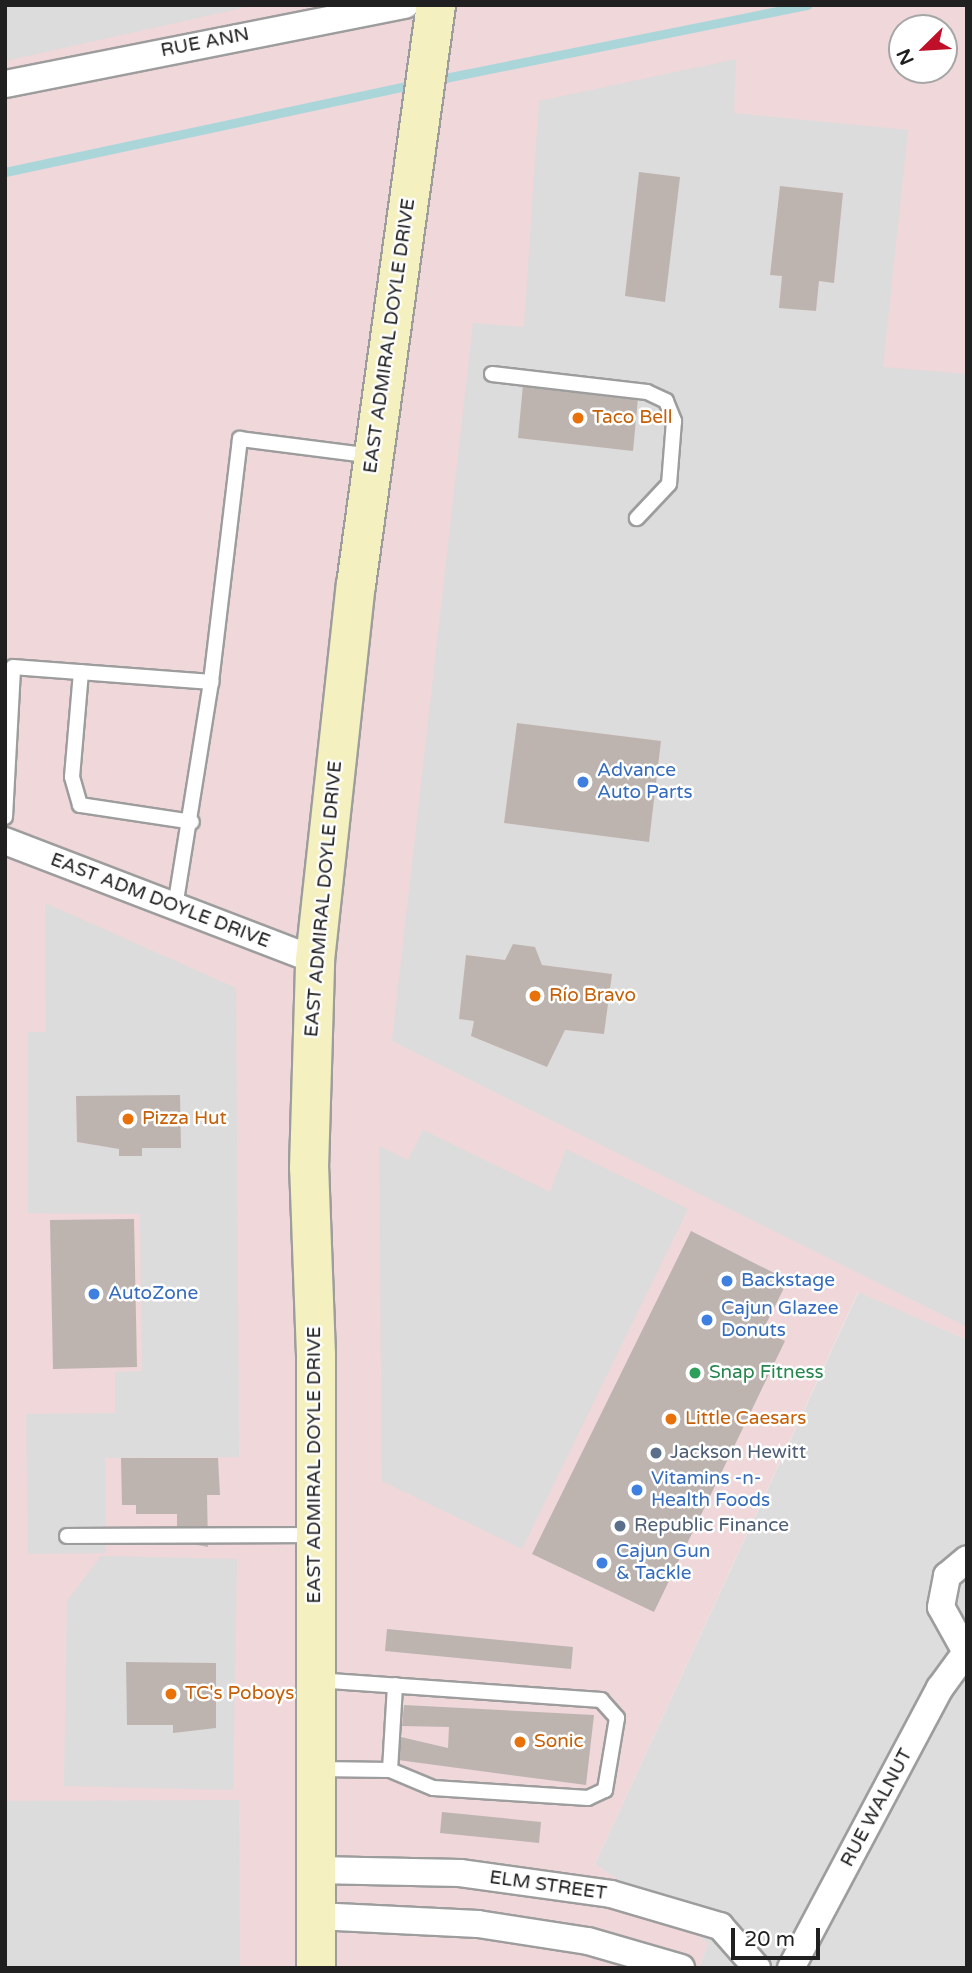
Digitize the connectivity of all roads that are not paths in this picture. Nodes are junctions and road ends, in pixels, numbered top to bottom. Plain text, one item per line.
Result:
1 (424, 13) edge
2 (5, 84) edge
3 (492, 374) dead end
4 (374, 456) junction
5 (637, 518) dead end
6 (81, 672) junction
7 (211, 682) junction
8 (5, 817) edge
9 (192, 822) junction
10 (5, 841) edge
11 (175, 906) junction
12 (315, 960) junction
13 (316, 1535) junction
14 (68, 1536) dead end
15 (967, 1559) edge
16 (966, 1652) edge
17 (316, 1680) junction
18 (395, 1685) junction
19 (316, 1769) junction
20 (390, 1770) junction
21 (316, 1870) junction
22 (316, 1916) junction
23 (316, 1968) edge
24 (681, 1968) edge
25 (757, 1968) edge
26 (791, 1968) edge

1 - 2 street, RUE ANN
1 - 4 main road, EAST ADMIRAL DOYLE DRIVE
3 - 5 lane
4 - 7 lane
4 - 12 main road, EAST ADMIRAL DOYLE DRIVE
6 - 7 lane
6 - 8 lane
6 - 9 lane
7 - 9 lane
9 - 11 lane
10 - 11 street, EAST ADM DOYLE DRIVE
11 - 12 street, EAST ADM DOYLE DRIVE
12 - 13 main road, EAST ADMIRAL DOYLE DRIVE
13 - 14 lane
13 - 17 main road, EAST ADMIRAL DOYLE DRIVE
15 - 16 street
16 - 26 street, RUE WALNUT
17 - 18 lane
17 - 19 main road, EAST ADMIRAL DOYLE DRIVE
18 - 20 lane
18 - 20 lane
19 - 20 lane
19 - 21 main road, EAST ADMIRAL DOYLE DRIVE
21 - 22 main road, EAST ADMIRAL DOYLE DRIVE
21 - 25 street, ELM STREET
22 - 23 main road, EAST ADMIRAL DOYLE DRIVE
22 - 24 street

